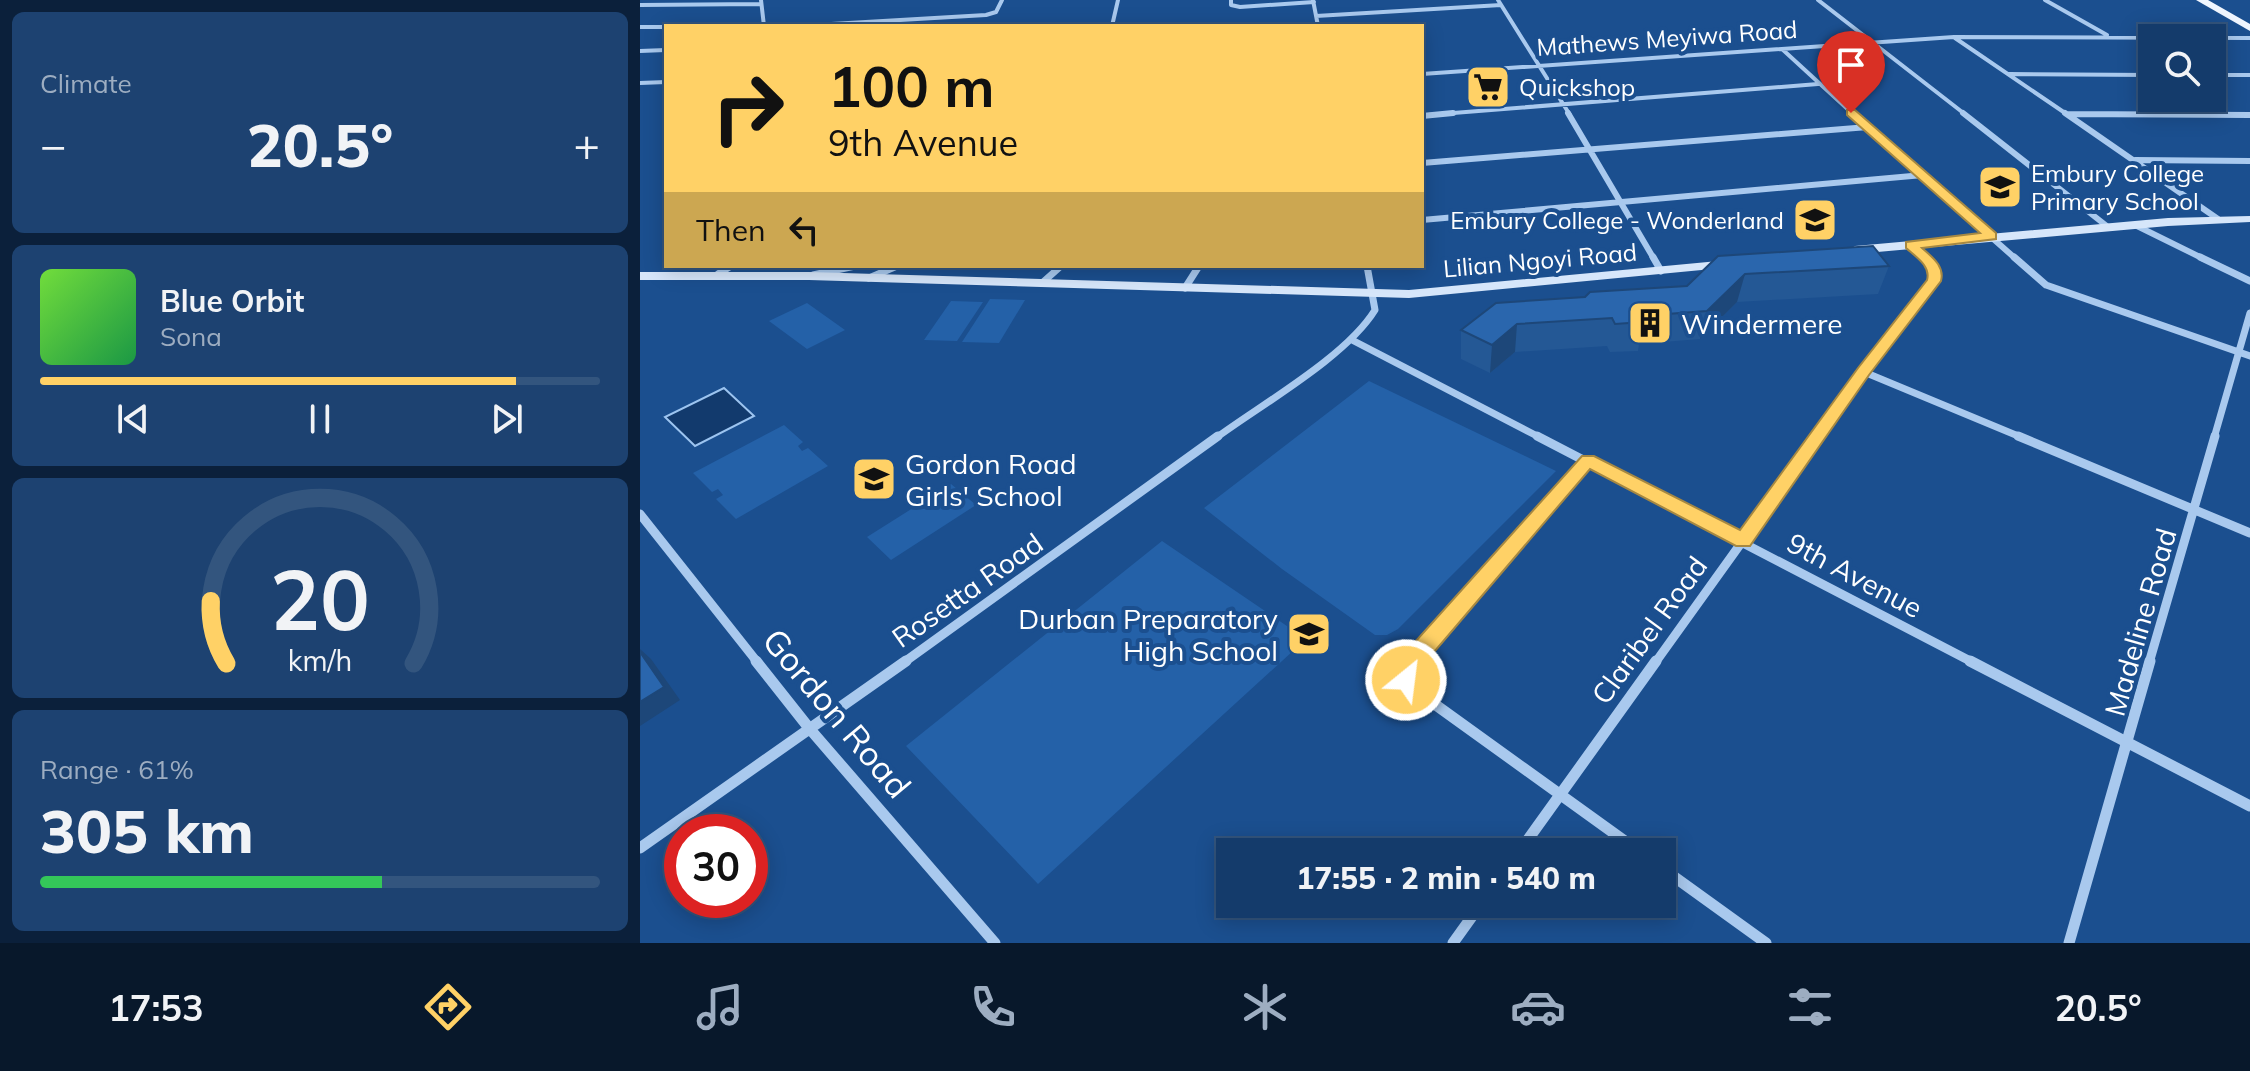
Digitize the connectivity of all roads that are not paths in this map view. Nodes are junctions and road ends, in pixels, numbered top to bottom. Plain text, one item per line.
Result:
1 (1002, 0) edge
2 (1118, 0) edge
3 (1231, 0) edge
4 (1441, 0) edge
5 (1818, 0) edge
6 (2045, 0) edge
7 (2201, 0) edge
8 (2219, 0) edge
9 (1314, 1) edge
10 (761, 2) edge
11 (1499, 3) edge
12 (640, 5) edge
13 (1445, 8) junction
14 (2247, 14) edge
15 (1316, 16) junction
16 (764, 24) edge
17 (830, 24) edge
18 (1112, 24) edge
19 (1318, 24) edge
20 (640, 27) edge
21 (664, 27) edge
22 (2250, 28) edge
23 (1954, 37) junction
24 (2110, 37) junction
25 (2250, 38) edge
26 (1872, 42) junction
27 (1782, 49) junction
28 (664, 50) edge
29 (640, 51) edge
30 (1539, 65) junction
31 (1424, 74) edge
32 (2009, 74) junction
33 (2138, 75) edge
34 (2226, 75) edge
35 (2250, 75) edge
36 (640, 80) edge
37 (664, 80) edge
38 (1818, 84) junction
39 (1564, 106) junction
40 (2067, 114) junction
41 (2250, 115) edge
42 (1424, 116) edge
43 (1868, 127) junction
44 (1590, 150) junction
45 (2134, 160) junction
46 (2250, 161) edge
47 (1424, 163) edge
48 (1923, 175) junction
49 (1620, 202) junction
50 (2218, 219) junction
51 (2250, 219) edge
52 (1424, 220) edge
53 (2134, 225) junction
54 (2108, 227) junction
55 (1991, 236) junction
56 (1911, 245) junction
57 (1838, 252) edge
58 (1748, 262) edge
59 (728, 268) edge
60 (846, 268) edge
61 (892, 268) edge
62 (923, 268) edge
63 (1059, 268) edge
64 (1198, 268) edge
65 (1368, 268) edge
66 (763, 270) edge
67 (1661, 271) junction
68 (718, 274) junction
69 (640, 276) edge
70 (809, 276) junction
71 (869, 278) junction
72 (939, 281) junction
73 (2250, 281) edge
74 (1042, 283) junction
75 (1185, 288) junction
76 (1375, 295) junction
77 (2250, 313) edge
78 (1352, 340) junction
79 (2238, 352) junction
80 (2250, 356) edge
81 (1864, 372) junction
82 (1588, 460) junction
83 (2195, 510) junction
84 (640, 514) edge
85 (2250, 533) edge
86 (1743, 541) junction
87 (809, 728) junction
88 (2128, 743) junction
89 (1560, 795) junction
90 (2250, 806) edge
91 (1529, 838) edge
92 (1620, 838) edge
93 (640, 848) edge
94 (1676, 878) edge
95 (1471, 918) edge
96 (995, 943) edge
97 (1453, 943) edge
98 (1766, 943) edge
99 (2069, 943) edge

1 - 17 street
2 - 18 street
3 - 9 street
4 - 13 street
5 - 26 street
6 - 24 street
7 - 22 main road
8 - 14 main road
9 - 15 street
10 - 12 street
10 - 16 street
11 - 13 street
11 - 30 street
13 - 15 street
15 - 19 street
20 - 21 street
23 - 24 street, Mathews Meyiwa Road
23 - 26 street, Mathews Meyiwa Road
23 - 32 street
24 - 25 street, Mathews Meyiwa Road
26 - 27 street, Mathews Meyiwa Road
26 - 54 street
27 - 30 street, Mathews Meyiwa Road
27 - 38 street
28 - 29 street
30 - 31 street, Mathews Meyiwa Road
30 - 39 street
32 - 33 street
32 - 40 street
34 - 35 street
36 - 37 street
38 - 39 street
38 - 43 street
39 - 42 street
39 - 44 street
40 - 41 street
40 - 45 street
43 - 44 street
43 - 48 street
44 - 47 street
44 - 49 street
45 - 46 street
45 - 50 street
48 - 49 street
48 - 55 street
49 - 52 street
49 - 67 street
50 - 51 street
50 - 53 street
53 - 54 street
53 - 73 street
54 - 55 street
55 - 56 street
55 - 79 street
56 - 57 street
56 - 81 street, Claribel Road
58 - 67 street, Lilian Ngoyi Road
59 - 68 street
60 - 70 street
61 - 71 street
62 - 72 street
63 - 74 street
64 - 75 street
65 - 76 street
66 - 68 street, Lilian Ngoyi Road
66 - 70 street, Lilian Ngoyi Road
67 - 76 street, Lilian Ngoyi Road
68 - 69 street, Lilian Ngoyi Road
70 - 71 street, Lilian Ngoyi Road
71 - 72 street, Lilian Ngoyi Road
72 - 74 street, Lilian Ngoyi Road
74 - 75 street, Lilian Ngoyi Road
75 - 76 street, Lilian Ngoyi Road
76 - 78 street, Rosetta Road
77 - 79 street, Madeline Road
78 - 82 street, 9th Avenue
78 - 87 street, Rosetta Road
79 - 80 street
79 - 83 street, Madeline Road
81 - 83 street
81 - 86 street, Claribel Road
82 - 86 street, 9th Avenue
82 - 89 street
83 - 85 street
83 - 88 street, Madeline Road
84 - 87 street, Gordon Road
86 - 88 street, 9th Avenue
86 - 89 street, Claribel Road
87 - 93 street, Rosetta Road
87 - 96 street, Gordon Road
88 - 90 street, 9th Avenue
88 - 99 street, Madeline Road
89 - 91 street, Claribel Road
89 - 92 street
94 - 98 street
95 - 97 street

